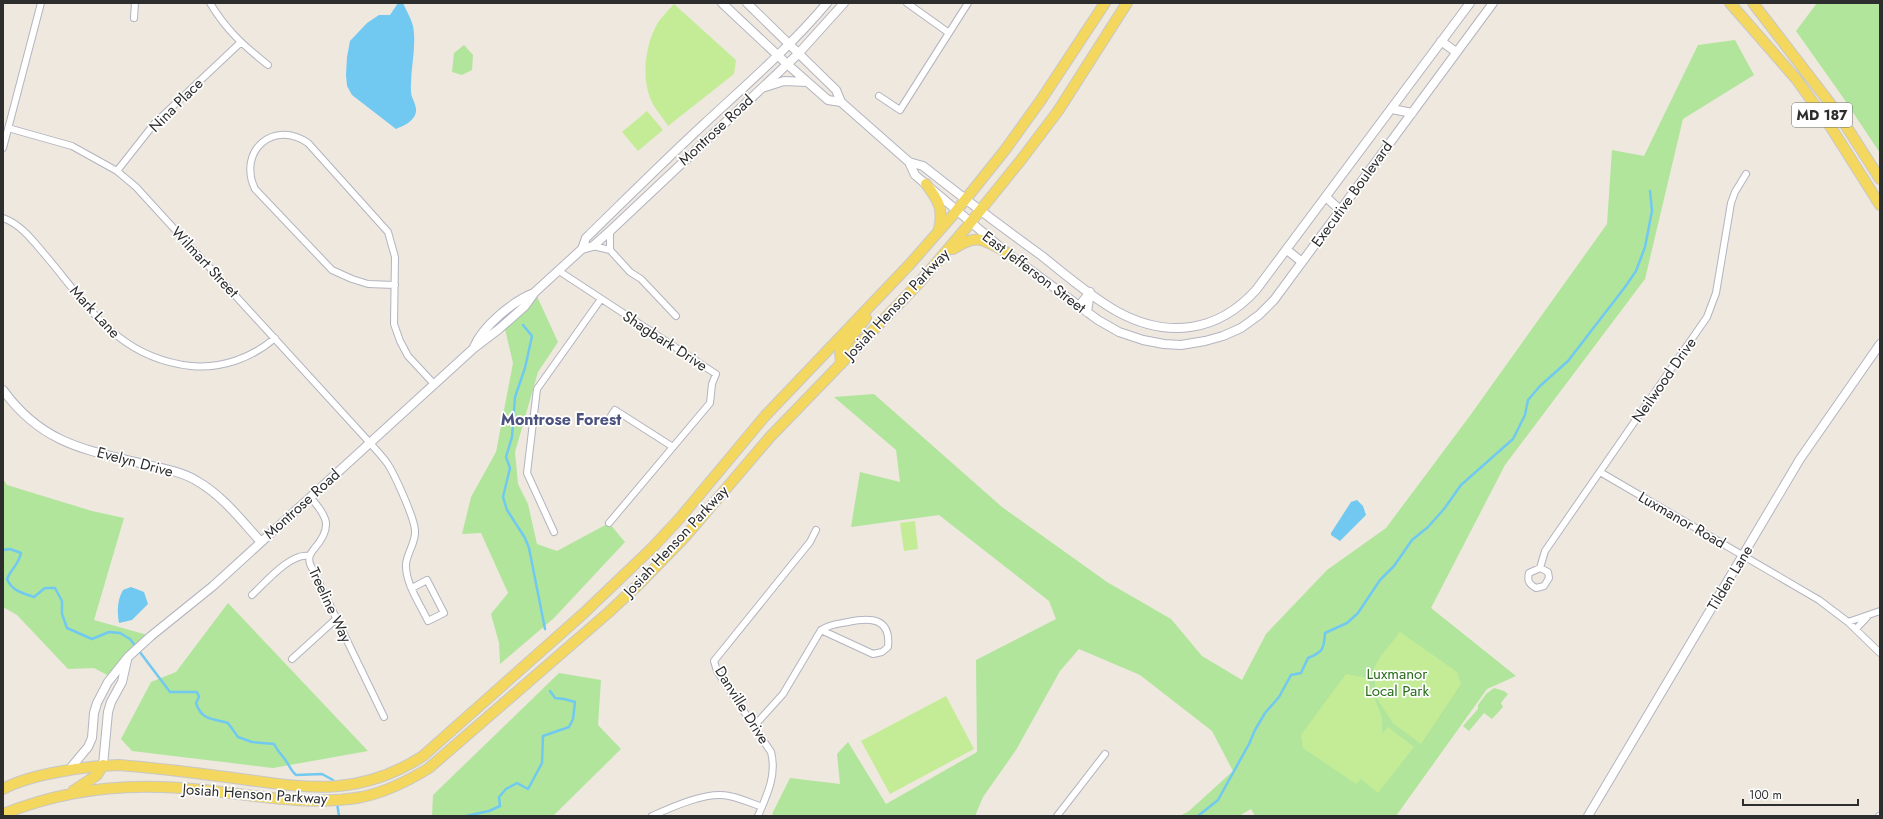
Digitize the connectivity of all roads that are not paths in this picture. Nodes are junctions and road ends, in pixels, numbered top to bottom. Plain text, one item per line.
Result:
1 (41, 3) edge
2 (135, 3) edge
3 (210, 3) edge
4 (722, 3) edge
5 (747, 3) edge
6 (827, 3) edge
7 (844, 3) edge
8 (907, 3) edge
9 (968, 3) edge
10 (1105, 3) edge
11 (1127, 3) edge
12 (1470, 3) edge
13 (1493, 3) edge
14 (1730, 3) edge
15 (1753, 3) edge
16 (134, 18) dead end
17 (949, 33) junction
18 (1441, 41) junction
19 (240, 43) junction
20 (789, 44) junction
21 (1456, 52) junction
22 (798, 54) junction
23 (777, 55) junction
24 (787, 64) junction
25 (268, 65) dead end
26 (807, 82) junction
27 (763, 87) junction
28 (879, 96) dead end
29 (841, 102) junction
30 (1392, 109) junction
31 (1412, 113) junction
32 (8, 128) junction
33 (3, 148) edge
34 (909, 162) junction
35 (117, 171) junction
36 (1746, 174) dead end
37 (1880, 178) edge
38 (926, 184) junction
39 (1326, 197) junction
40 (966, 200) junction
41 (1880, 205) edge
42 (1340, 210) junction
43 (957, 211) junction
44 (980, 211) junction
45 (3, 218) edge
46 (970, 223) junction
47 (610, 231) junction
48 (938, 232) junction
49 (592, 246) junction
50 (582, 249) junction
51 (610, 250) junction
52 (1287, 250) junction
53 (1006, 252) junction
54 (942, 257) junction
55 (1302, 262) junction
56 (559, 270) junction
57 (395, 284) junction
58 (1090, 292) junction
59 (879, 298) junction
60 (601, 299) junction
61 (1079, 306) junction
62 (1087, 312) junction
63 (676, 316) dead end
64 (1178, 329) joint
65 (275, 338) junction
66 (1880, 344) edge
67 (1181, 345) joint
68 (841, 364) junction
69 (434, 384) junction
70 (3, 390) edge
71 (609, 419) dead end
72 (370, 442) junction
73 (673, 447) junction
74 (1600, 472) junction
75 (310, 497) junction
76 (610, 523) dead end
77 (816, 530) dead end
78 (554, 532) dead end
79 (261, 542) junction
80 (309, 556) junction
81 (1744, 556) junction
82 (1540, 568) dead end
83 (412, 588) junction
84 (252, 595) dead end
85 (1880, 611) edge
86 (1868, 616) junction
87 (336, 619) junction
88 (1848, 622) junction
89 (1856, 629) junction
90 (821, 630) junction
91 (1880, 652) edge
92 (128, 657) junction
93 (292, 659) dead end
94 (384, 717) dead end
95 (755, 726) junction
96 (1105, 754) dead end
97 (103, 765) junction
98 (68, 771) junction
99 (3, 789) edge
100 (68, 794) junction
101 (762, 807) junction
102 (3, 814) edge
103 (652, 816) edge
104 (758, 816) edge
105 (1057, 816) edge
106 (1588, 816) edge

1 - 32 street
2 - 16 street
3 - 19 street
4 - 23 street, East Jefferson Street
5 - 20 street, East Jefferson Street
6 - 20 street, Montrose Road
7 - 22 street, Montrose Road
8 - 17 street
9 - 17 street
10 - 40 main road, Josiah Henson Parkway
11 - 44 main road, Josiah Henson Parkway
12 - 18 street, Executive Boulevard
13 - 21 street, Executive Boulevard
14 - 41 main road, MD 187
15 - 37 main road, MD 187
17 - 28 street
18 - 21 street
18 - 30 street, Executive Boulevard
19 - 25 street
19 - 35 street, Nina Place
20 - 22 street, East Jefferson Street
20 - 23 street, Montrose Road
21 - 31 street, Executive Boulevard
22 - 24 street, Montrose Road
22 - 29 street, East Jefferson Street
23 - 24 street, East Jefferson Street
23 - 50 street, Montrose Road
24 - 26 street, East Jefferson Street
24 - 27 street, Montrose Road
26 - 27 street
26 - 29 street, East Jefferson Street
27 - 47 street, Montrose Road
29 - 34 street, East Jefferson Street
30 - 31 street
30 - 39 street, Executive Boulevard
31 - 42 street, Executive Boulevard
32 - 33 street
32 - 35 street, Wilmart Street
34 - 38 street, East Jefferson Street
34 - 40 street, East Jefferson Street
35 - 65 street, Wilmart Street
36 - 74 street, Neilwood Drive
38 - 43 street, East Jefferson Street
38 - 48 main road
39 - 42 street
39 - 52 street, Executive Boulevard
40 - 43 main road, Josiah Henson Parkway
40 - 44 street, East Jefferson Street
42 - 55 street, Executive Boulevard
43 - 46 street, East Jefferson Street
43 - 48 main road, Josiah Henson Parkway
44 - 46 main road, Josiah Henson Parkway
44 - 58 street, East Jefferson Street
45 - 65 street, Mark Lane
46 - 53 street, East Jefferson Street
46 - 54 main road, Josiah Henson Parkway
47 - 49 street, Montrose Road
47 - 51 street
48 - 59 main road, Josiah Henson Parkway
49 - 50 street, Montrose Road
49 - 51 street
50 - 56 street, Montrose Road
51 - 63 street
52 - 55 street
52 - 64 street, Executive Boulevard
53 - 54 main road
53 - 61 street, East Jefferson Street
54 - 68 main road, Josiah Henson Parkway
55 - 67 street, Executive Boulevard
56 - 60 street, Shagbark Drive
56 - 69 street, Montrose Road
57 - 57 street
57 - 69 street
58 - 61 street
58 - 62 street
58 - 64 street, East Jefferson Street
59 - 68 main road
59 - 97 main road, Josiah Henson Parkway
60 - 73 street, Shagbark Drive
60 - 78 street
61 - 62 street, East Jefferson Street
62 - 67 street, East Jefferson Street
65 - 72 street, Wilmart Street
66 - 81 street, Tilden Lane
68 - 100 main road, Josiah Henson Parkway
69 - 72 street, Montrose Road
70 - 79 street, Evelyn Drive
71 - 73 street
72 - 75 street, Montrose Road
72 - 83 street, Wilmart Street
73 - 76 street, Shagbark Drive
74 - 81 street, Luxmanor Road
74 - 82 street, Neilwood Drive
75 - 79 street, Montrose Road
75 - 80 street, Treeline Way
77 - 95 street, Danville Drive
79 - 92 street, Montrose Road
80 - 84 street
80 - 87 street, Treeline Way
81 - 88 street, Luxmanor Road
81 - 106 street, Tilden Lane
83 - 83 street, Wilmart Street
85 - 86 street
86 - 88 street
86 - 89 street
87 - 93 street
87 - 94 street, Treeline Way
88 - 89 street, Luxmanor Road
89 - 91 street, Luxmanor Road
90 - 90 street
90 - 95 street
92 - 97 street
92 - 98 street, Montrose Road
95 - 101 street, Danville Drive
96 - 105 street
97 - 98 main road, Josiah Henson Parkway
97 - 100 main road
98 - 99 main road
100 - 102 main road
101 - 103 street
101 - 104 street, Danville Drive

